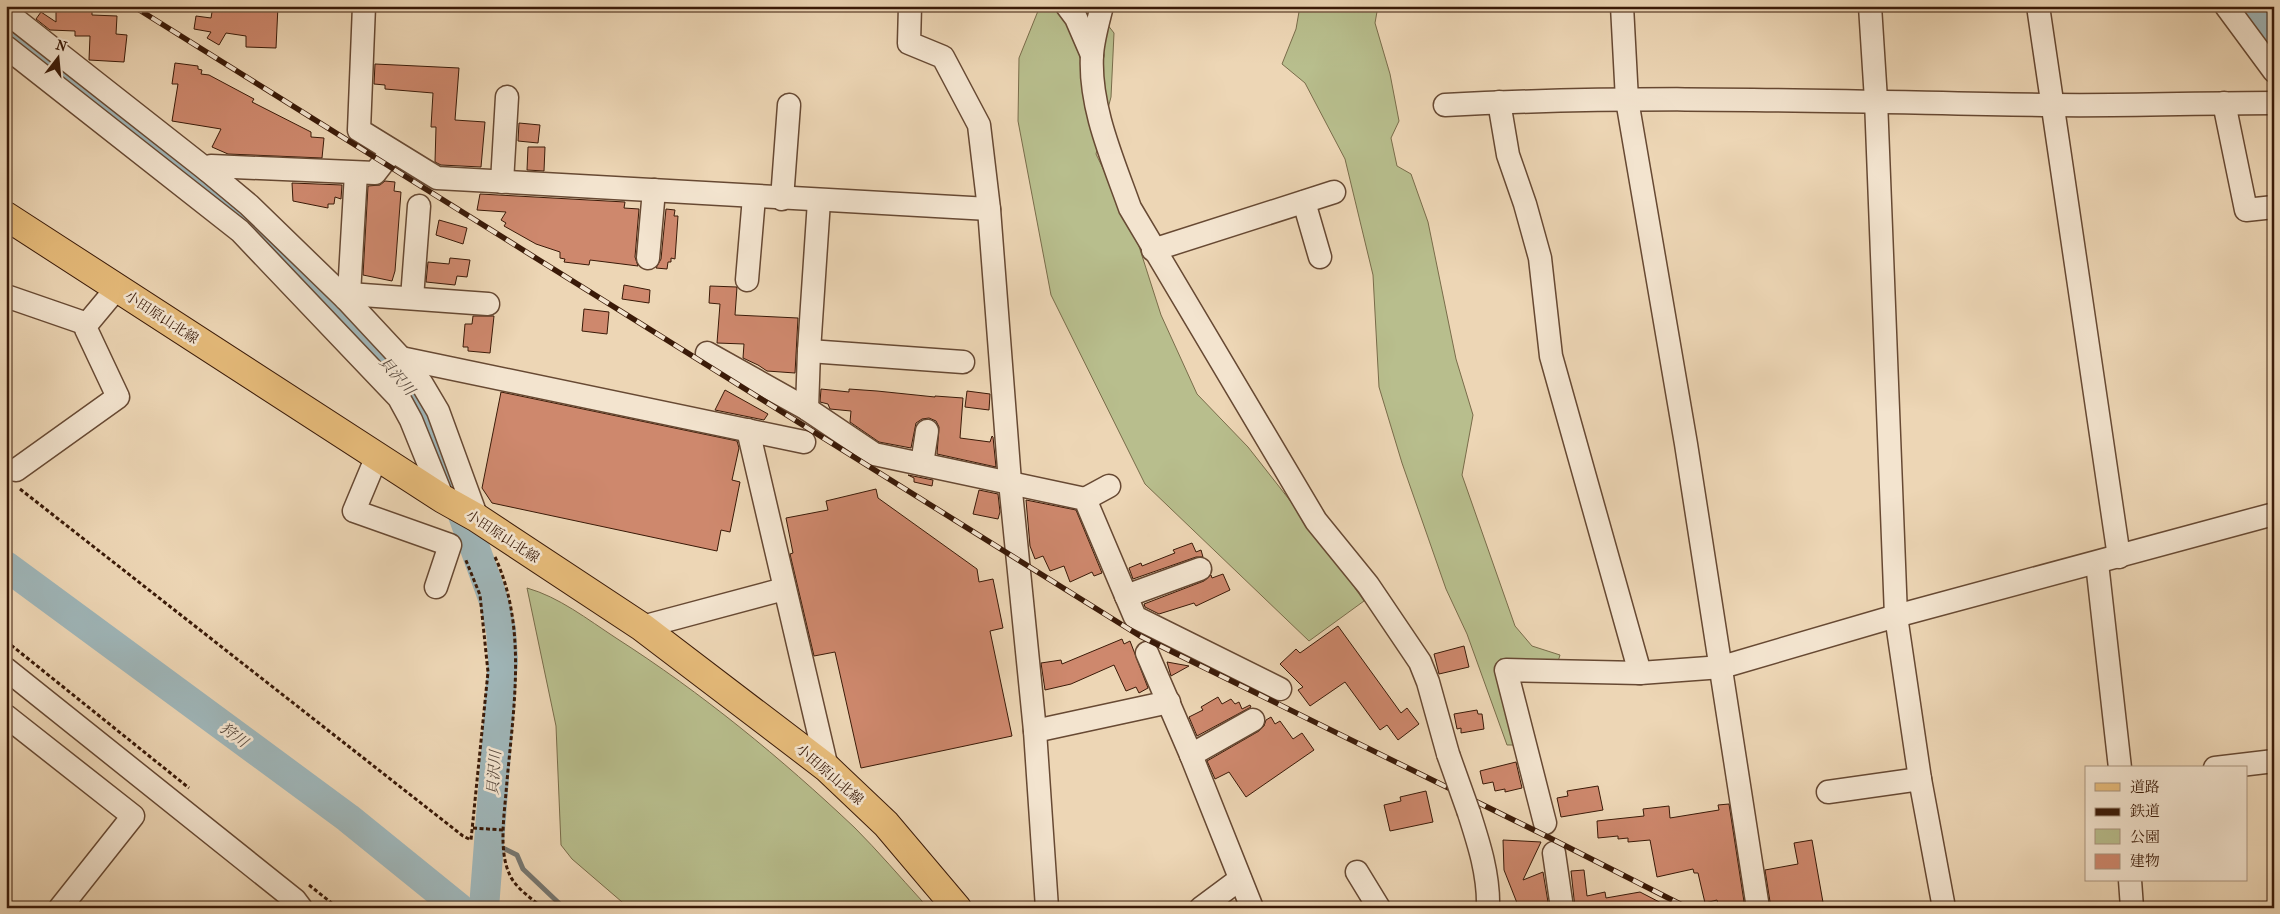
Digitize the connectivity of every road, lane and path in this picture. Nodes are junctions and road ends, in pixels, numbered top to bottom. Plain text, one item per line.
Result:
1 (364, 6) edge
2 (910, 6) edge
3 (1067, 6) edge
4 (1102, 6) edge
5 (1622, 6) edge
6 (1870, 6) edge
7 (2038, 6) edge
8 (2226, 6) edge
9 (6, 12) edge
10 (6, 47) edge
11 (1092, 55) junction
12 (2274, 72) edge
13 (507, 97) dead end
14 (1627, 100) junction
15 (1876, 100) junction
16 (1498, 102) junction
17 (2224, 103) junction
18 (2274, 103) edge
19 (789, 105) dead end
20 (1445, 105) dead end
21 (2054, 105) junction
22 (392, 151) junction
23 (208, 170) junction
24 (356, 173) junction
25 (502, 182) junction
26 (654, 190) junction
27 (1334, 192) dead end
28 (754, 197) junction
29 (782, 198) junction
30 (819, 201) junction
31 (1304, 202) junction
32 (419, 206) dead end
33 (2274, 206) edge
34 (989, 209) junction
35 (6, 216) edge
36 (1153, 250) junction
37 (1320, 257) dead end
38 (648, 258) dead end
39 (747, 280) dead end
40 (117, 288) junction
41 (6, 296) edge
42 (348, 297) junction
43 (412, 298) junction
44 (488, 304) dead end
45 (87, 324) junction
46 (809, 351) junction
47 (707, 353) dead end
48 (401, 358) junction
49 (963, 362) dead end
50 (807, 409) junction
51 (748, 430) junction
52 (927, 431) dead end
53 (804, 442) dead end
54 (377, 456) junction
55 (922, 464) junction
56 (15, 477) joint
57 (1010, 482) junction
58 (1109, 486) dead end
59 (443, 499) junction
60 (1085, 499) junction
61 (2274, 514) edge
62 (477, 518) junction
63 (463, 551) dead end
64 (494, 553) dead end
65 (2119, 557) junction
66 (2097, 563) junction
67 (1200, 569) dead end
68 (436, 587) dead end
69 (784, 588) junction
70 (1126, 596) junction
71 (1896, 616) junction
72 (642, 627) junction
73 (6, 641) edge
74 (1147, 653) dead end
75 (1722, 667) junction
76 (6, 669) edge
77 (1640, 673) junction
78 (1280, 689) dead end
79 (1169, 702) junction
80 (6, 716) edge
81 (1253, 720) dead end
82 (1035, 731) junction
83 (1191, 755) junction
84 (2274, 761) edge
85 (2120, 766) edge
86 (2232, 766) edge
87 (827, 768) junction
88 (1920, 779) junction
89 (192, 790) dead end
90 (1828, 792) dead end
91 (1546, 823) dead end
92 (473, 828) junction
93 (503, 830) junction
94 (1554, 853) dead end
95 (1356, 872) dead end
96 (1240, 878) junction
97 (2130, 882) edge
98 (307, 883) dead end
99 (60, 908) edge
100 (301, 908) edge
101 (338, 908) edge
102 (543, 908) edge
103 (957, 908) edge
104 (1047, 908) edge
105 (1202, 908) edge
106 (1252, 908) edge
107 (1379, 908) edge
108 (1488, 908) edge
109 (1562, 908) edge
110 (1758, 908) edge
111 (1944, 908) edge
112 (2132, 908) edge

1 - 22 street
2 - 34 street
3 - 11 street
4 - 11 street
5 - 14 street
6 - 15 street
7 - 21 street
8 - 12 street
9 - 23 street
10 - 59 street
11 - 36 street
13 - 25 street
14 - 15 street
14 - 16 street
14 - 75 street
15 - 21 street
15 - 71 street
16 - 20 street
16 - 77 street
17 - 18 street
17 - 21 street
17 - 33 street
19 - 29 street
21 - 65 street
22 - 24 street
22 - 25 street
23 - 24 street
23 - 42 street
24 - 42 street
25 - 26 street
26 - 28 street
26 - 38 street
27 - 31 street
28 - 29 street
28 - 39 street
29 - 30 street
30 - 34 street
30 - 46 street
31 - 36 street
31 - 37 street
32 - 43 street
34 - 57 street
35 - 40 main road, 小田原山北線
36 - 108 street, bridge
40 - 45 street
40 - 54 main road, 小田原山北線
41 - 45 street
42 - 43 street
42 - 48 street
43 - 44 street
45 - 56 street
46 - 49 street
46 - 50 street
47 - 50 street
48 - 51 street
48 - 62 street
50 - 55 street
51 - 53 street
51 - 69 street
52 - 55 street
54 - 59 main road, 小田原山北線
54 - 68 street
55 - 57 street
56 - 92 path
57 - 60 street
57 - 82 street
58 - 60 street
59 - 62 main road, 小田原山北線
60 - 70 street
61 - 65 street
62 - 72 main road, 小田原山北線
63 - 92 path
64 - 93 path
65 - 66 street
66 - 71 street
66 - 85 street
67 - 70 street
69 - 72 street
69 - 87 street
70 - 78 street
71 - 75 street
71 - 88 street
72 - 87 main road, 小田原山北線
73 - 89 path
74 - 79 street
75 - 77 street
75 - 110 street
76 - 100 street
77 - 91 street
79 - 82 street
79 - 83 street
80 - 99 street
81 - 83 street
82 - 104 street
83 - 96 street
84 - 86 street
87 - 103 main road, 小田原山北線
88 - 90 street
88 - 111 street
92 - 93 path
93 - 102 path
94 - 109 street
95 - 107 street
96 - 105 street
96 - 106 street
97 - 112 street
98 - 101 path

